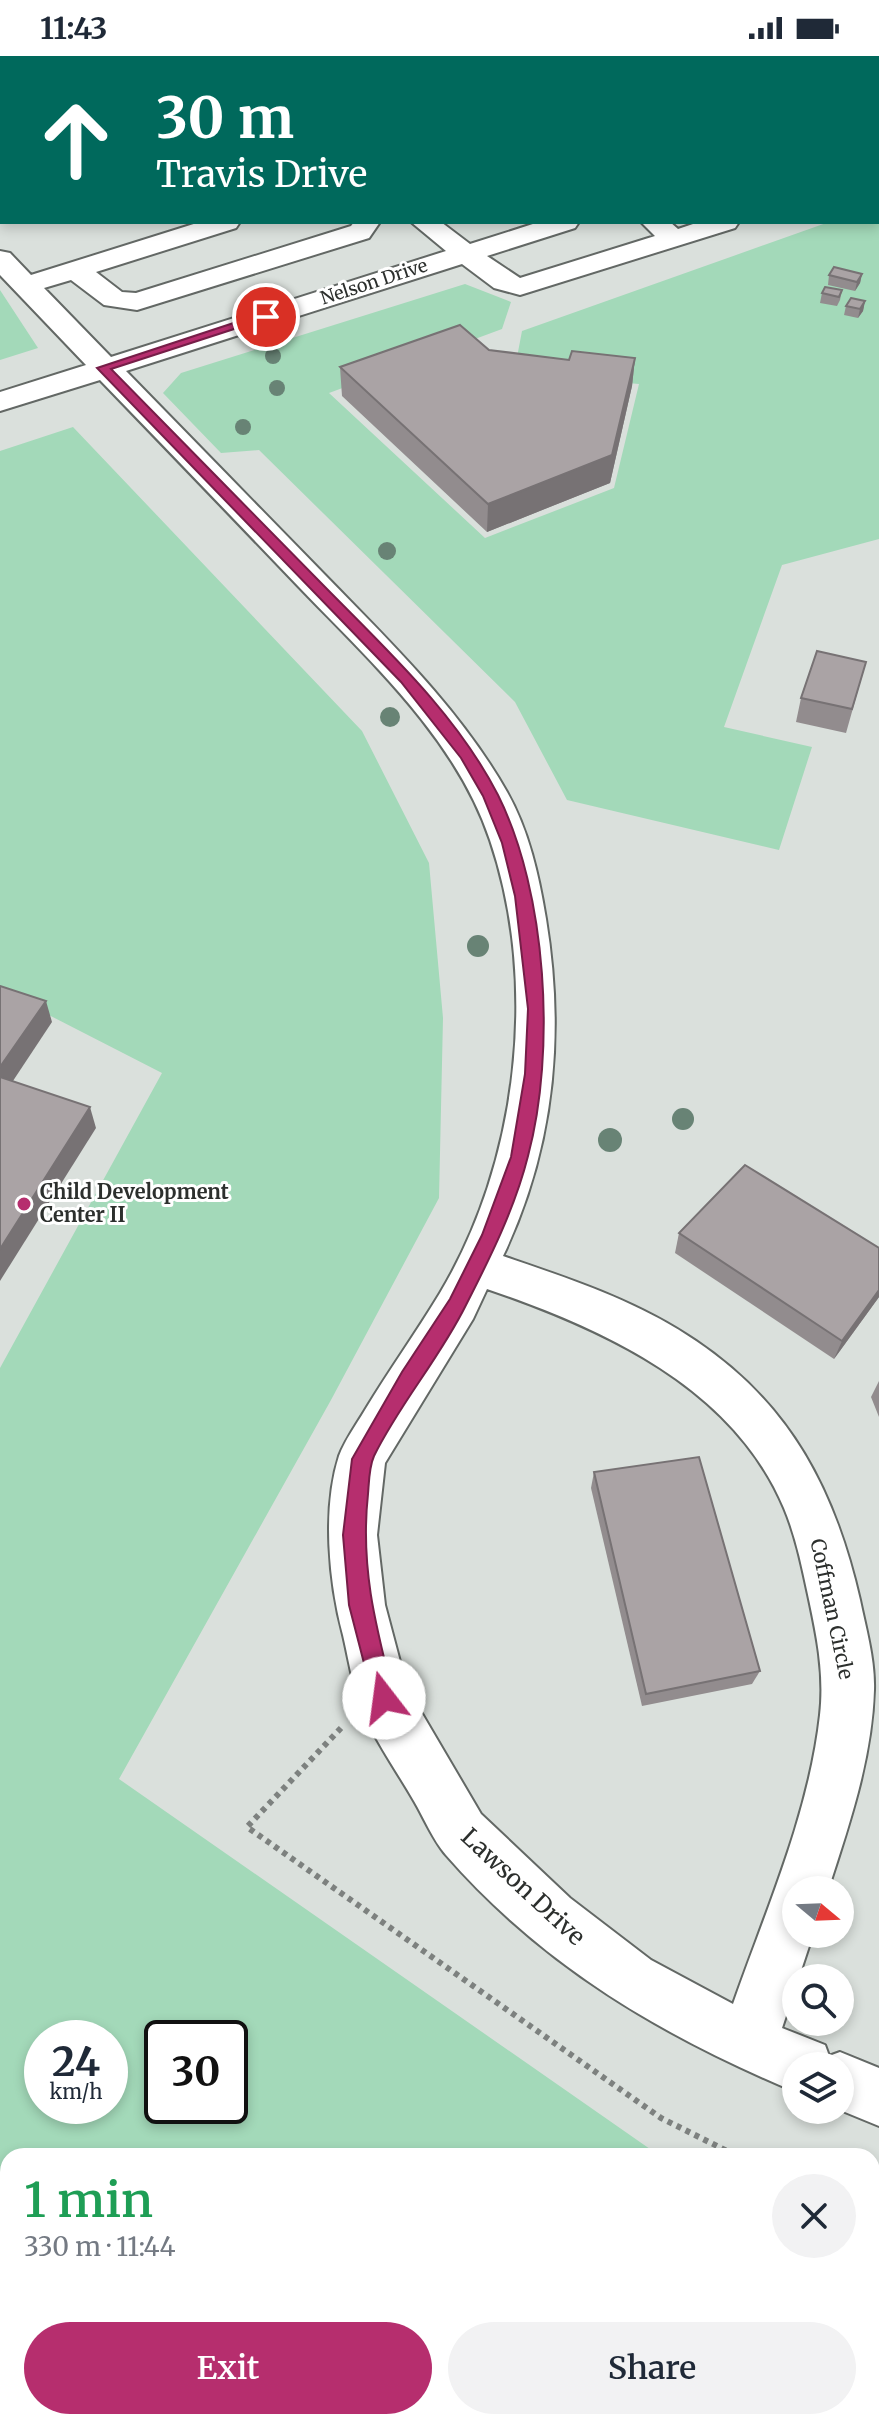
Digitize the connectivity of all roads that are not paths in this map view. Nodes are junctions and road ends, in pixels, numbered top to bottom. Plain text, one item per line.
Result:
1 (221, 224) edge
2 (366, 224) edge
3 (426, 224) edge
4 (560, 224) edge
5 (710, 224) edge
6 (664, 230) edge
7 (464, 254) junction
8 (0, 259) edge
9 (75, 270) junction
10 (25, 285) junction
11 (103, 368) junction
12 (0, 402) edge
13 (476, 1266) junction
14 (805, 1876) edge
15 (782, 1943) edge
16 (748, 2043) junction
17 (782, 2057) edge
18 (854, 2087) edge
19 (879, 2097) edge

1 - 9 street
2 - 9 street
3 - 7 street
4 - 7 street, Nelson Drive
5 - 6 street
6 - 7 street
7 - 11 street, Nelson Drive
8 - 10 street
9 - 10 street
10 - 11 street
11 - 12 street, Nelson Drive
11 - 13 street
13 - 14 street, Coffman Circle
13 - 16 street, Lawson Drive
15 - 16 street
16 - 17 street, Lawson Drive
18 - 19 street

